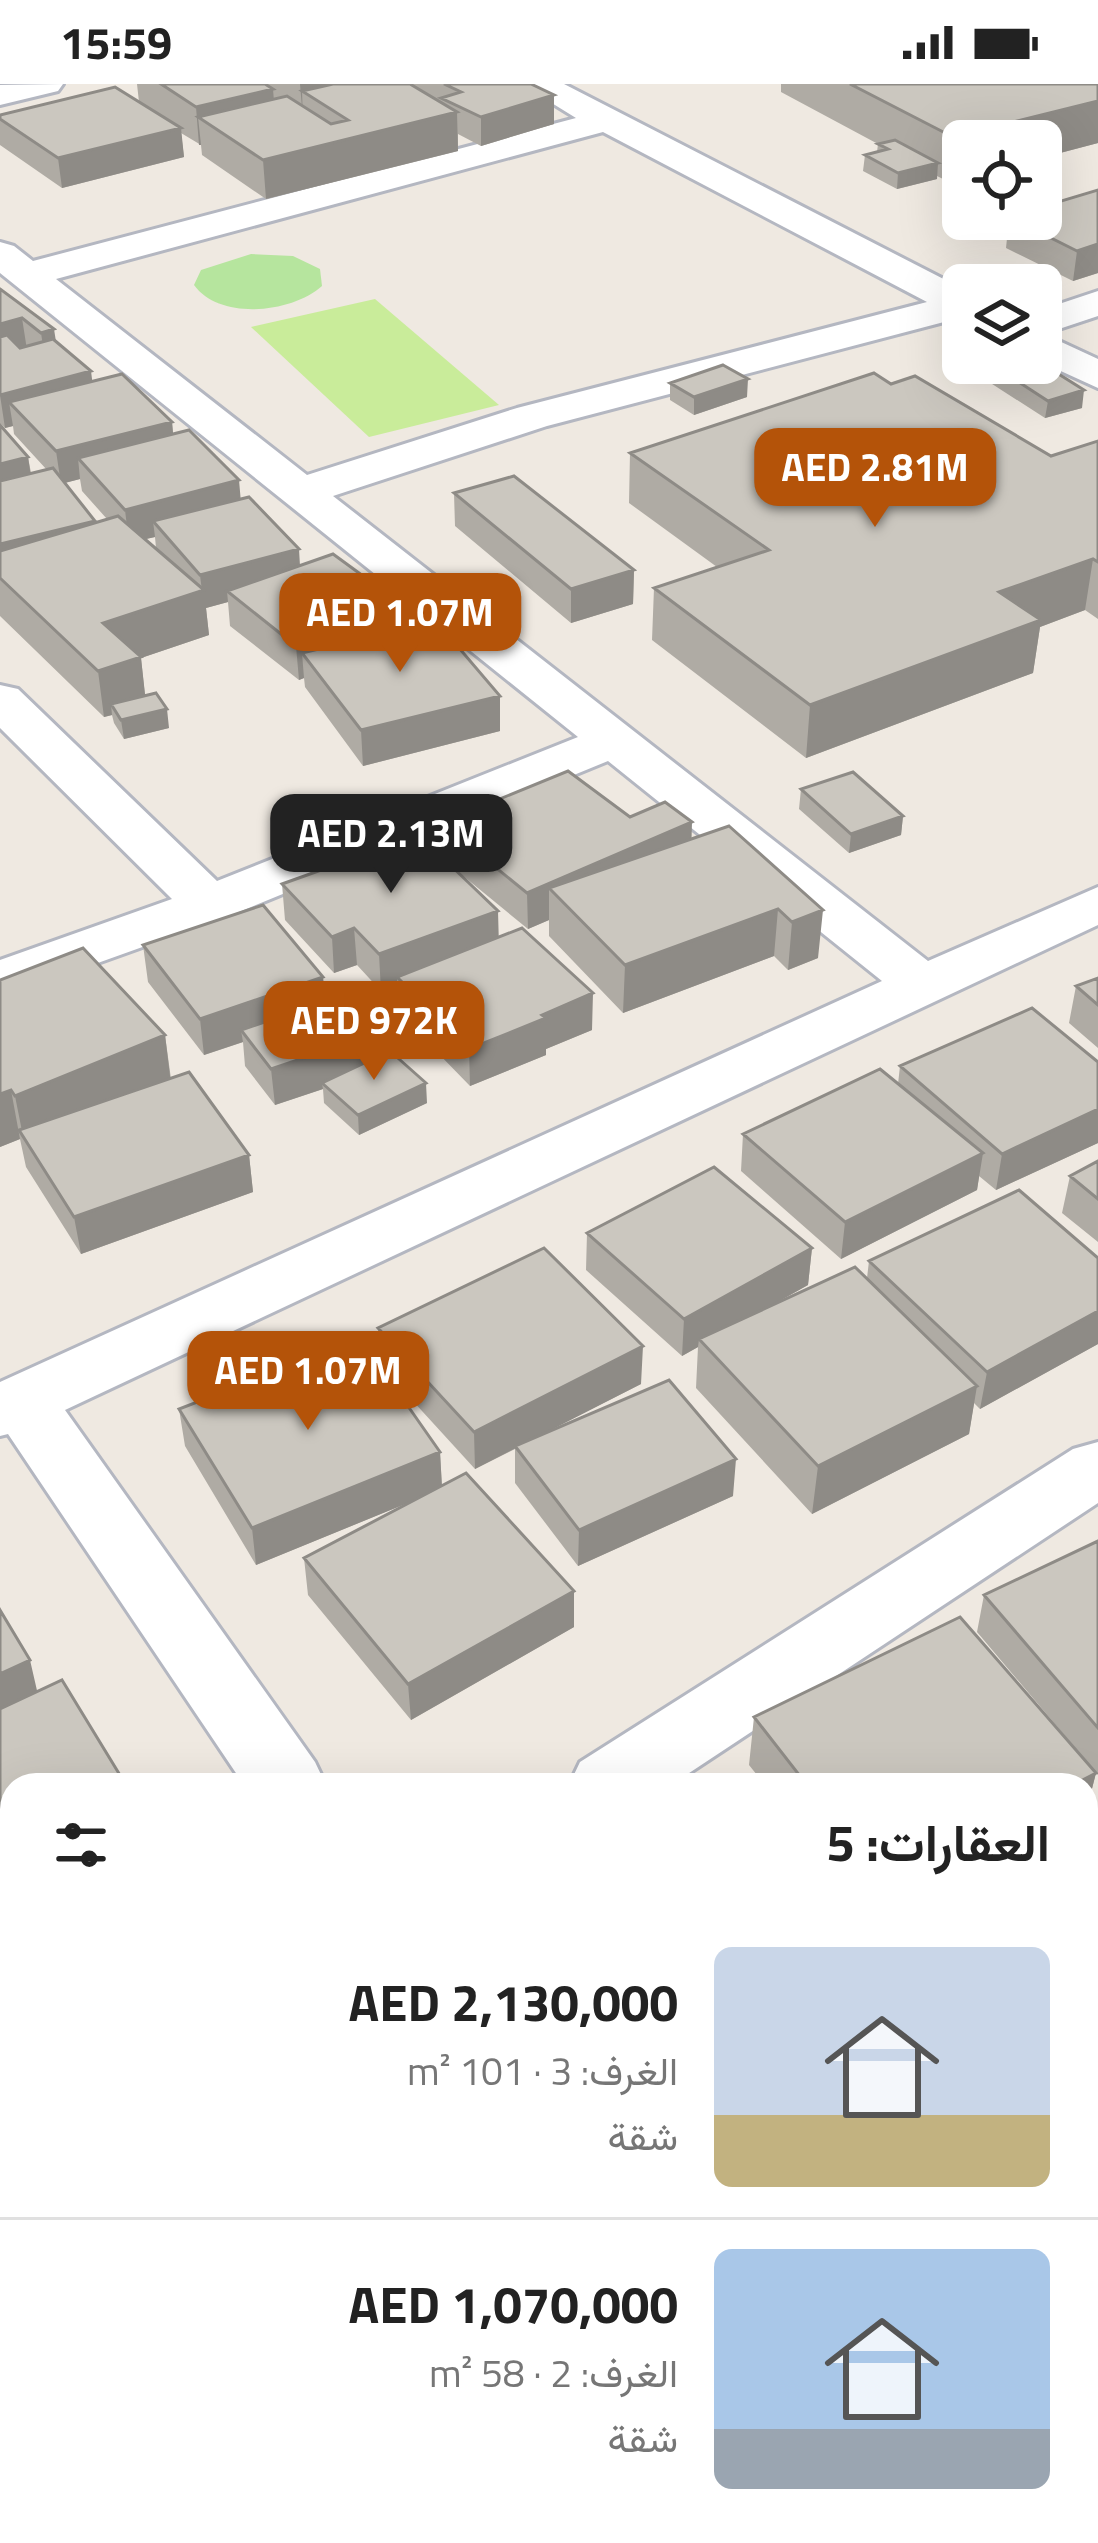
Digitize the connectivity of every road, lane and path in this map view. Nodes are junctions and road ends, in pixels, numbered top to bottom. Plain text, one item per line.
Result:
1 (46, 84) edge
2 (538, 84) edge
3 (628, 89) dead end
4 (0, 94) edge
5 (591, 112) junction
6 (14, 264) edge
7 (942, 295) edge
8 (1098, 304) edge
9 (942, 310) edge
10 (1062, 316) edge
11 (1062, 357) edge
12 (1098, 376) edge
13 (300, 492) junction
14 (0, 700) edge
15 (614, 740) junction
16 (209, 904) junction
17 (1098, 904) edge
18 (0, 980) edge
19 (923, 985) junction
20 (11, 1406) edge
21 (1098, 1468) edge
22 (278, 1773) edge
23 (627, 1773) edge

1 - 4 street
2 - 5 street
3 - 5 street
5 - 6 street
5 - 7 street
6 - 13 street
8 - 10 street
9 - 13 street
11 - 12 street
13 - 15 street
14 - 16 street
15 - 16 street
15 - 19 street
16 - 18 street
17 - 19 street
19 - 20 street
20 - 22 street
21 - 23 street

